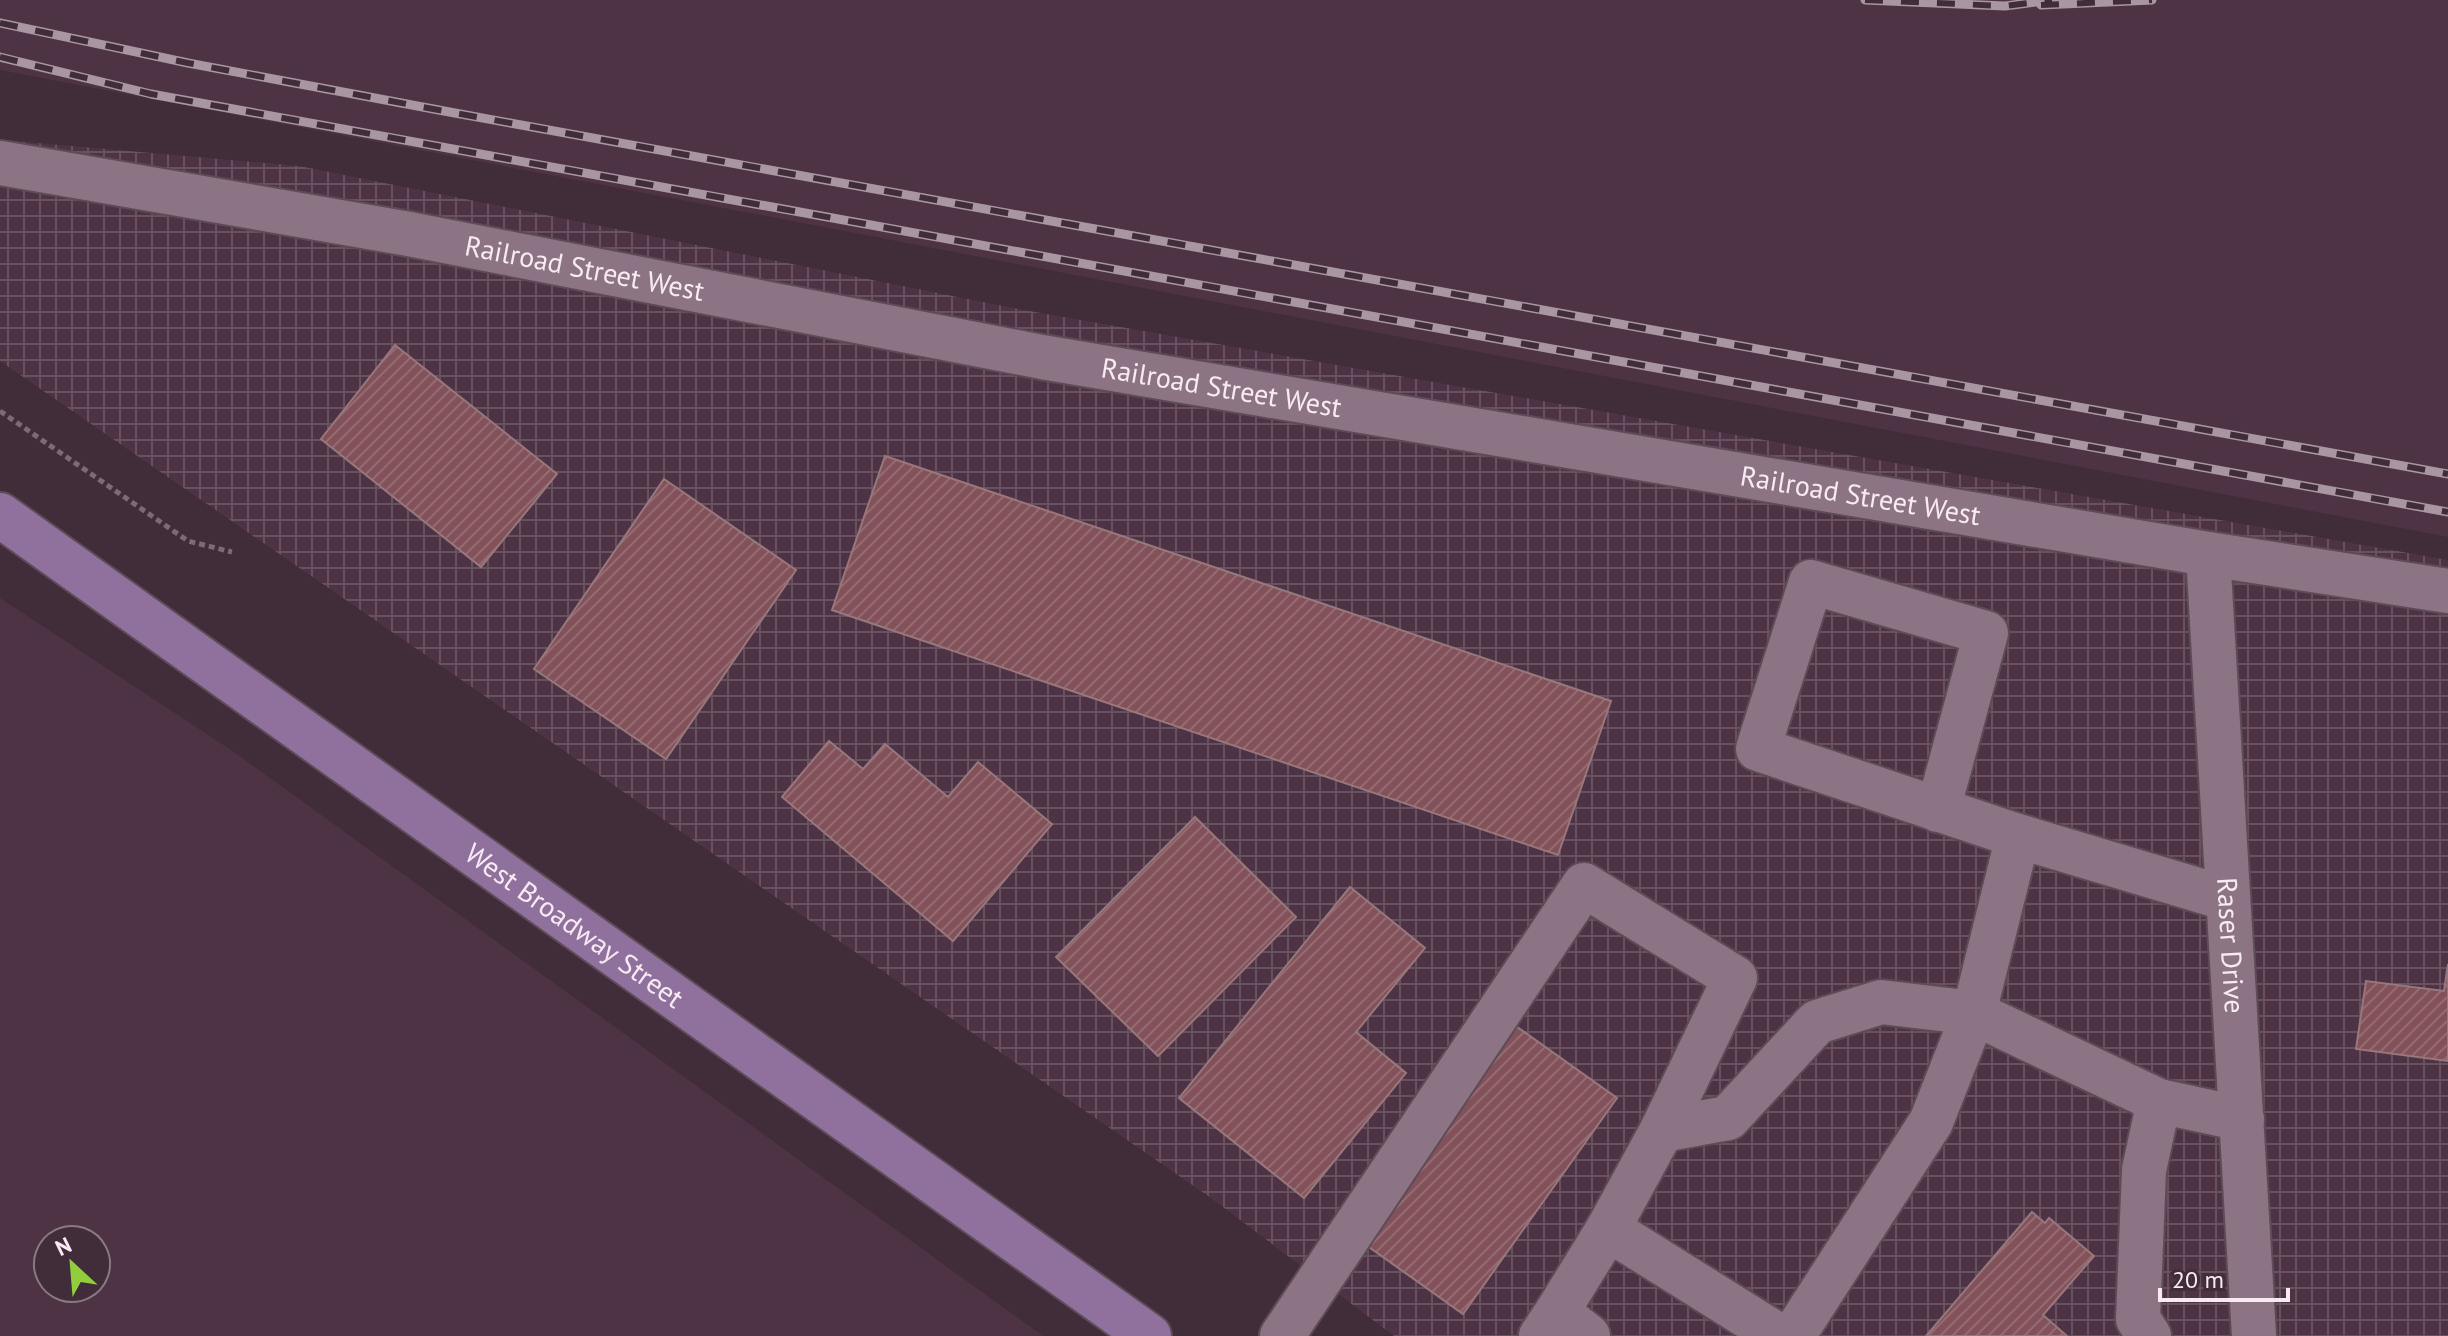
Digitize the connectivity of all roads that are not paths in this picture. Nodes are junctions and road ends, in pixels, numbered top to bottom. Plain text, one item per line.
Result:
1 (0, 163) edge
2 (0, 515) edge
3 (2208, 554) junction
4 (2448, 591) edge
5 (1938, 810) junction
6 (2018, 836) junction
7 (2228, 899) junction
8 (1974, 1013) junction
9 (2159, 1101) junction
10 (2242, 1119) junction
11 (1662, 1130) junction
12 (1608, 1229) junction
13 (1562, 1328) edge
14 (1149, 1336) edge
15 (1282, 1336) edge
16 (1779, 1336) edge
17 (1793, 1336) edge
18 (2149, 1336) edge
19 (2254, 1336) edge

1 - 3 street, Railroad Street West
2 - 14 main road, West Broadway Street
3 - 4 street, Railroad Street West
3 - 7 street, Raser Drive
5 - 5 street
5 - 6 street
6 - 7 street
6 - 8 street
7 - 10 street, Raser Drive
8 - 9 street
8 - 11 street
8 - 17 street
9 - 10 street
9 - 18 street
10 - 19 street, Raser Drive
11 - 12 street
11 - 15 street
12 - 13 street
12 - 16 street

